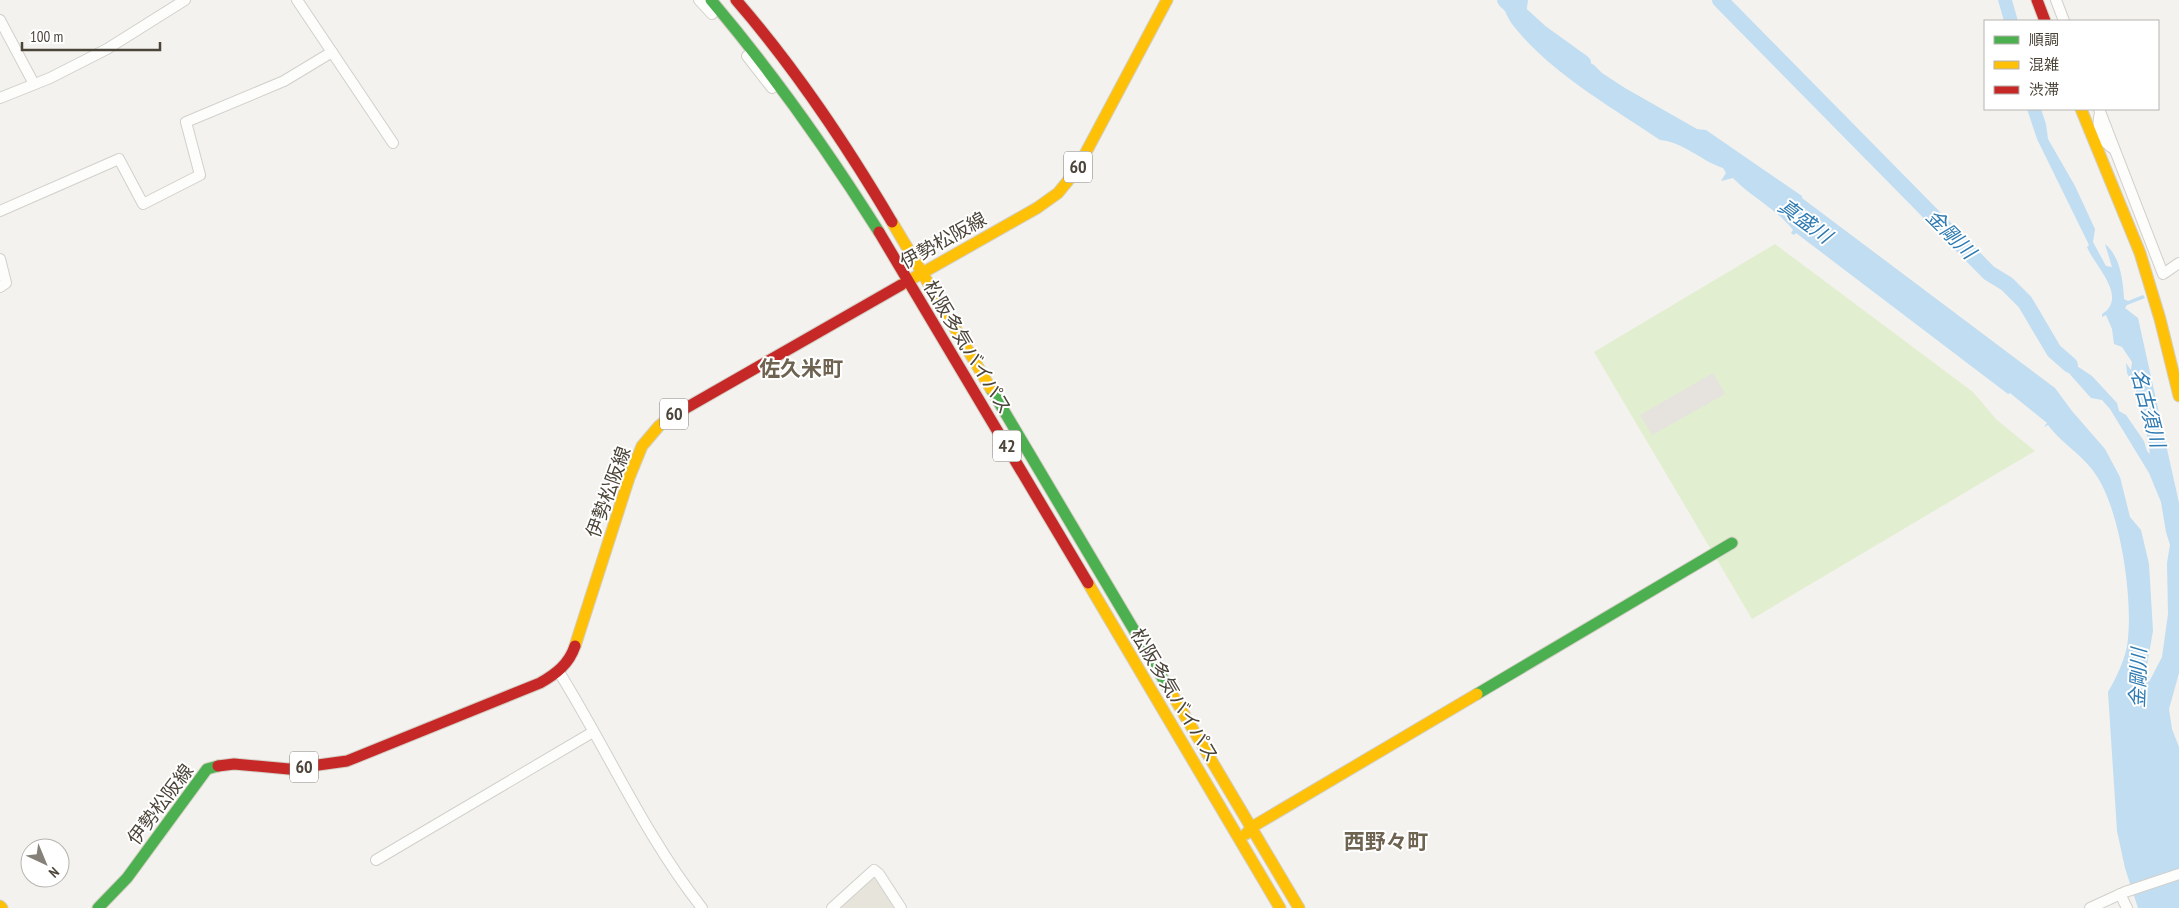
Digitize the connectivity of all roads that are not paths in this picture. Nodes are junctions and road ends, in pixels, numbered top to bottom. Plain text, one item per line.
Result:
1 (185, 0) edge
2 (297, 0) edge
3 (699, 0) edge
4 (711, 0) edge
5 (736, 0) edge
6 (1167, 0) edge
7 (2037, 0) edge
8 (2056, 0) edge
9 (0, 20) edge
10 (2045, 20) edge
11 (2064, 20) edge
12 (332, 52) junction
13 (34, 84) junction
14 (0, 98) edge
15 (2082, 110) edge
16 (2099, 110) edge
17 (800, 112) junction
18 (2096, 134) junction
19 (393, 143) dead end
20 (2115, 149) junction
21 (0, 211) edge
22 (0, 259) edge
23 (2179, 263) edge
24 (923, 271) junction
25 (908, 280) junction
26 (0, 287) edge
27 (2179, 396) edge
28 (1732, 543) dead end
29 (559, 672) junction
30 (593, 732) junction
31 (1252, 827) junction
32 (1240, 840) junction
33 (376, 860) dead end
34 (2179, 874) edge
35 (2122, 893) junction
36 (98, 908) edge
37 (702, 908) edge
38 (832, 908) edge
39 (901, 908) edge
40 (1280, 908) edge
41 (1299, 908) edge
42 (2090, 908) edge
43 (2127, 908) edge

1 - 13 street
2 - 12 street
3 - 17 street
4 - 17 main road, 松阪多気バイパス / 42
5 - 24 main road, 松阪多気バイパス / 42
6 - 24 main road, 伊勢松阪線 / 60
7 - 10 main road
8 - 11 street
9 - 13 street
12 - 19 street
12 - 21 street
13 - 14 street
15 - 18 main road
16 - 18 street
16 - 20 street
17 - 25 main road, 松阪多気バイパス / 42
18 - 20 street
18 - 27 main road
20 - 23 street
22 - 26 street
24 - 25 main road, 伊勢松阪線 / 60
24 - 31 main road, 松阪多気バイパス / 42
25 - 29 main road, 伊勢松阪線 / 60
25 - 32 main road, 松阪多気バイパス / 42
28 - 31 main road
29 - 30 street
29 - 36 main road, 伊勢松阪線 / 60
30 - 33 street
30 - 37 street
31 - 32 main road
31 - 41 main road, 松阪多気バイパス / 42
32 - 40 main road, 松阪多気バイパス / 42
34 - 35 street
35 - 42 street
35 - 43 street
38 - 39 street

